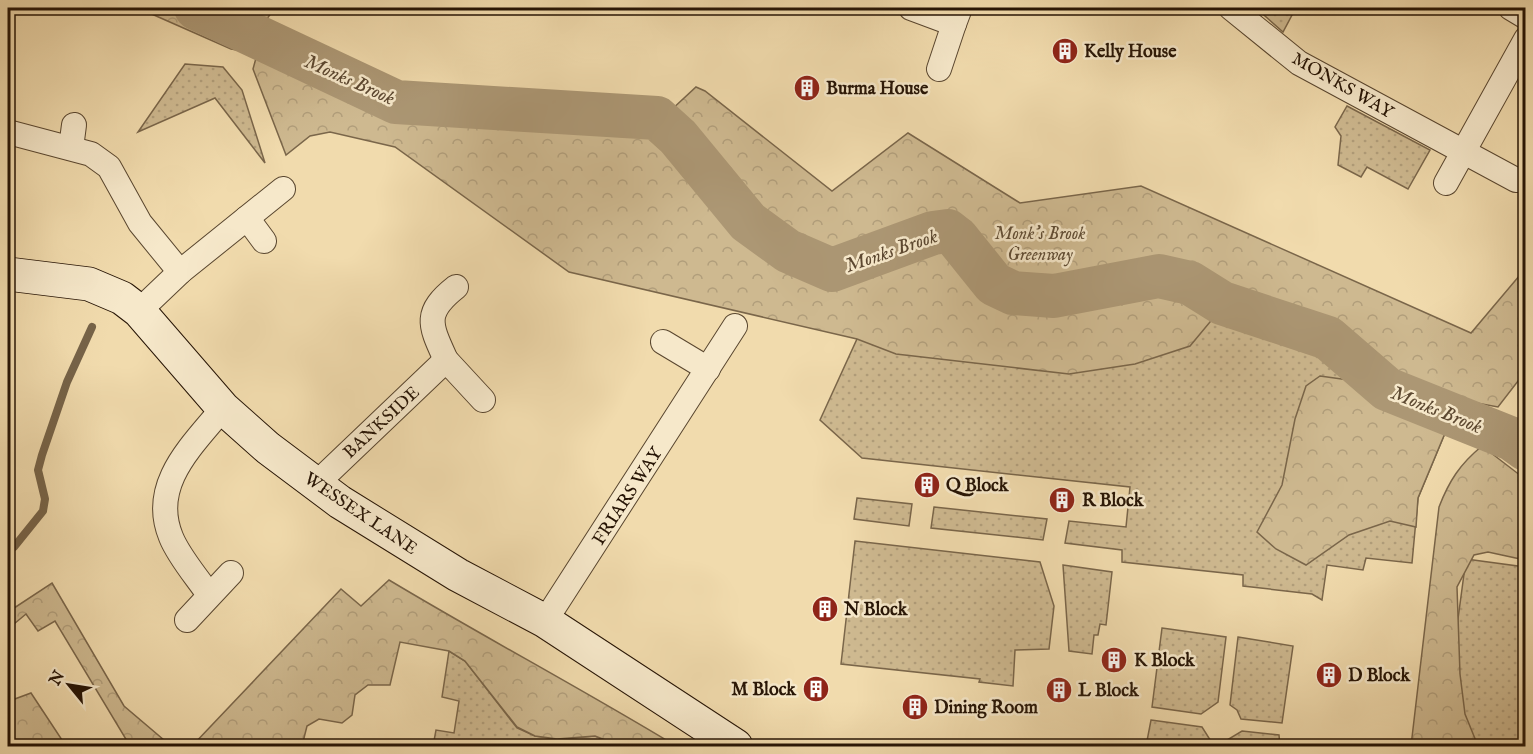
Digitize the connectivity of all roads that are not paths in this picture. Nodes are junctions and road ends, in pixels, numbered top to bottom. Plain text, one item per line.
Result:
1 (910, 8) edge
2 (1231, 8) edge
3 (1511, 8) edge
4 (957, 16) edge
5 (1526, 17) edge
6 (1526, 39) edge
7 (939, 69) dead end
8 (8, 132) edge
9 (1463, 152) junction
10 (1516, 180) dead end
11 (1446, 183) dead end
12 (283, 189) dead end
13 (247, 218) junction
14 (264, 241) dead end
15 (180, 272) junction
16 (8, 274) edge
17 (456, 286) dead end
18 (139, 311) junction
19 (735, 326) dead end
20 (663, 342) dead end
21 (446, 360) junction
22 (708, 369) junction
23 (483, 400) dead end
24 (223, 408) junction
25 (316, 484) junction
26 (231, 573) dead end
27 (209, 595) junction
28 (187, 620) dead end
29 (545, 621) junction
30 (736, 747) edge

1 - 4 street
2 - 9 street, MONKS WAY
3 - 5 street
4 - 7 street
6 - 9 street
8 - 15 street
9 - 10 street, MONKS WAY
9 - 11 street
12 - 13 street
13 - 14 street
13 - 15 street
15 - 18 street
16 - 18 street, WESSEX LANE
17 - 21 street
18 - 24 street, WESSEX LANE
19 - 22 street, FRIARS WAY
20 - 22 street
21 - 23 street
21 - 25 street, BANKSIDE
22 - 29 street, FRIARS WAY
24 - 25 street, WESSEX LANE
24 - 27 street
25 - 29 street, WESSEX LANE
26 - 27 street
27 - 28 street
29 - 30 street, WESSEX LANE

